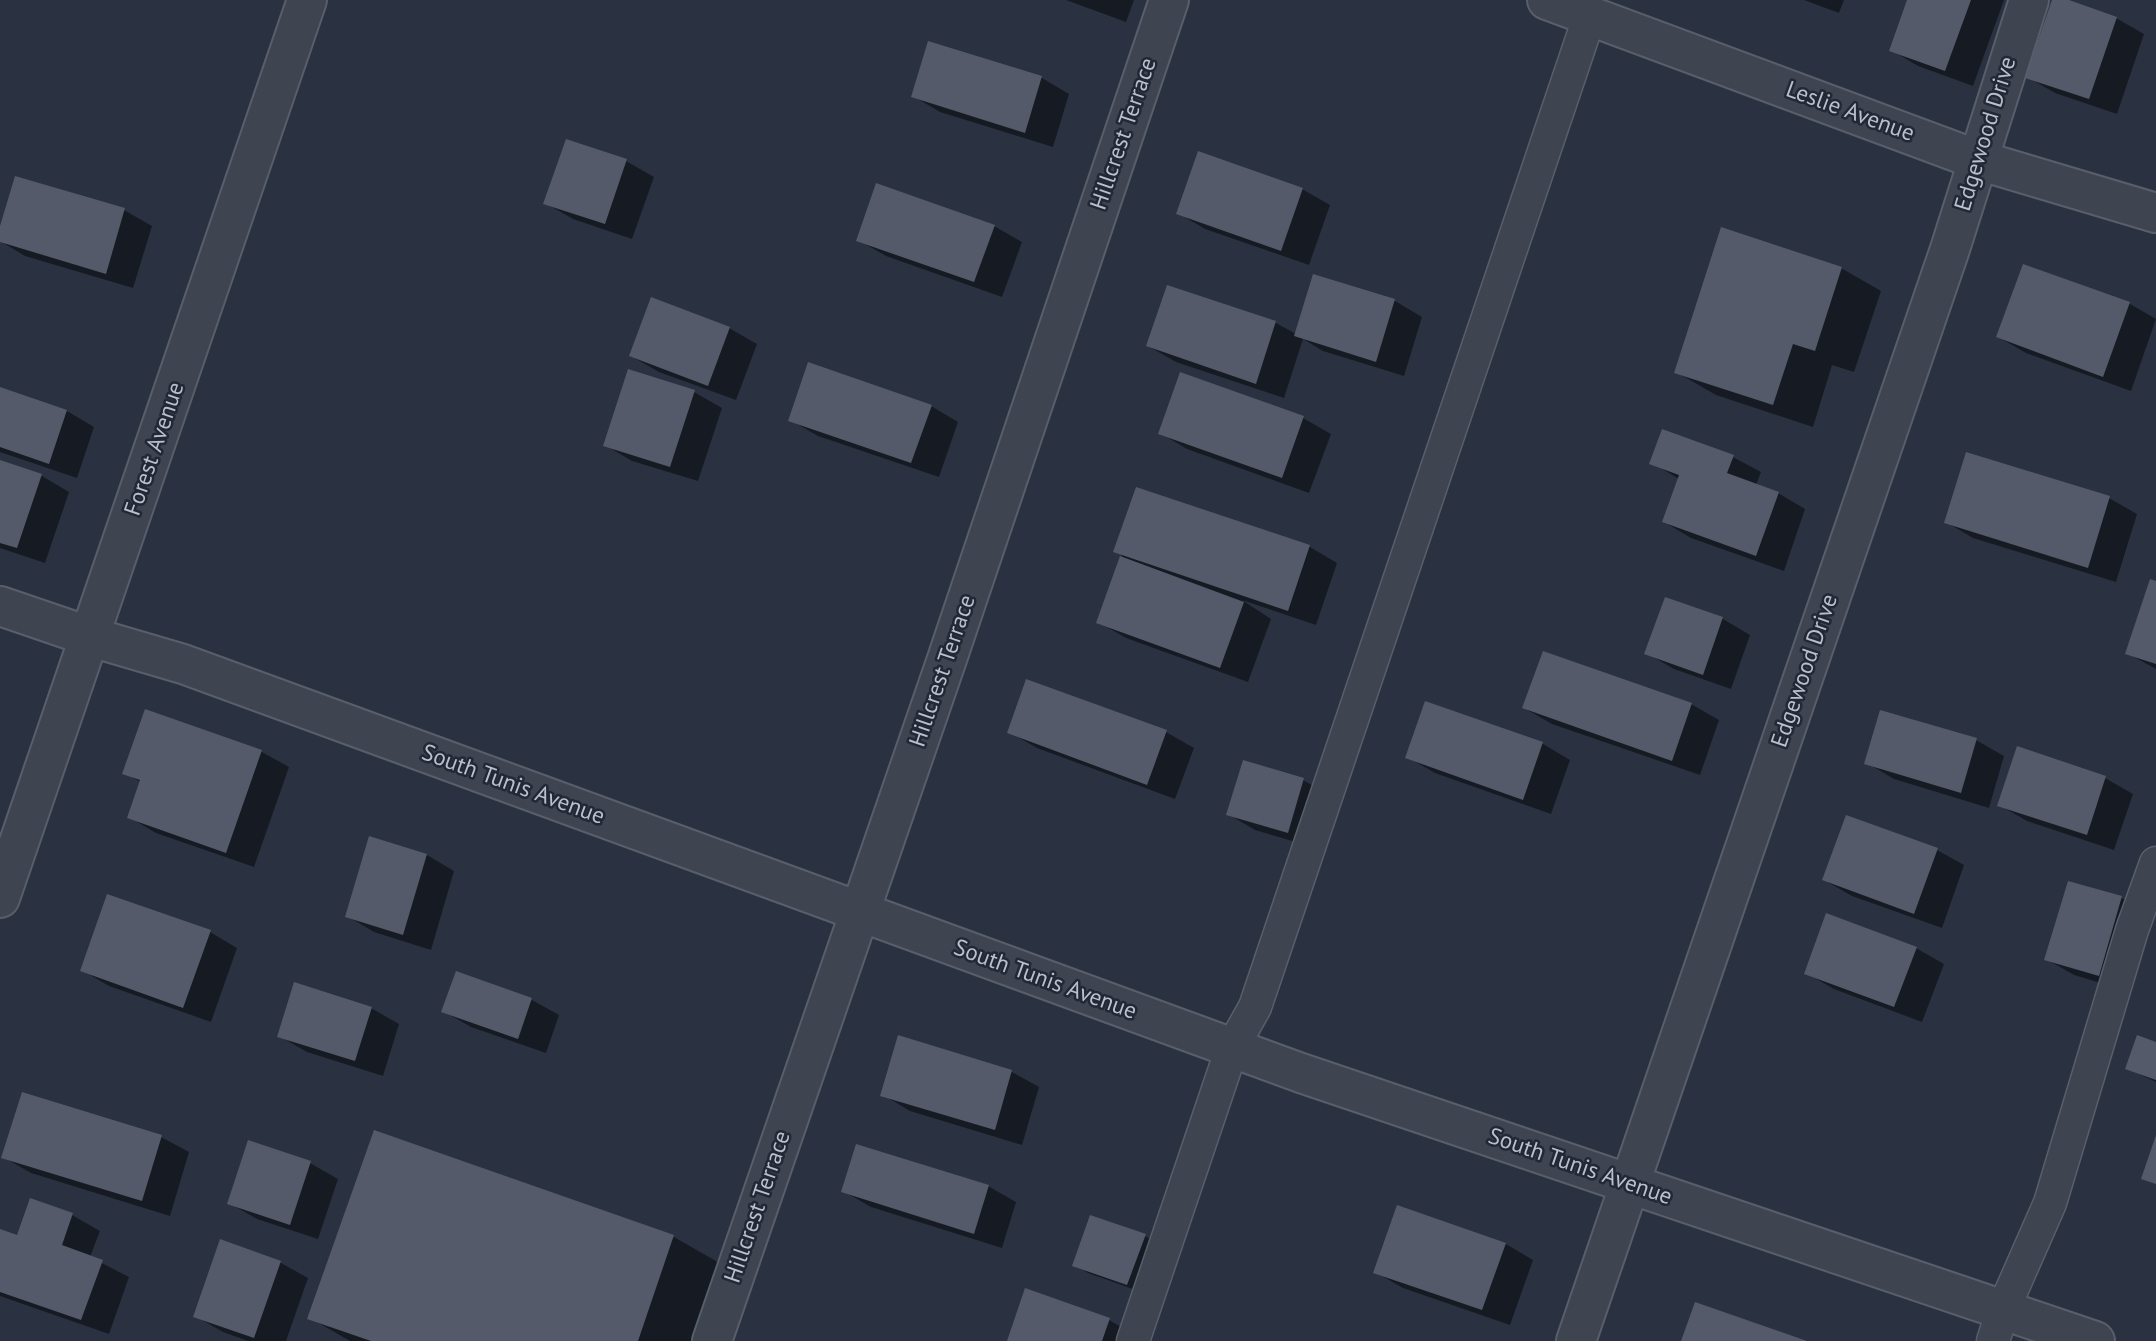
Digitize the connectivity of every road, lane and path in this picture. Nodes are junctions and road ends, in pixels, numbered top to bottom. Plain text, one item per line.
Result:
1 (307, 0) edge
2 (1169, 0) edge
3 (1547, 0) edge
4 (2029, 0) edge
5 (1590, 15) junction
6 (1978, 160) junction
7 (2156, 213) edge
8 (0, 606) edge
9 (91, 637) junction
10 (2156, 863) edge
11 (0, 898) edge
12 (859, 912) junction
13 (1232, 1048) junction
14 (1630, 1184) junction
15 (1998, 1325) edge
16 (712, 1341) edge
17 (1133, 1341) edge
18 (1576, 1341) edge
19 (2095, 1341) edge

1 - 9 street, Forest Avenue
2 - 12 street, Hillcrest Terrace
3 - 5 street, Leslie Avenue
4 - 6 street, Edgewood Drive
5 - 6 street, Leslie Avenue
5 - 13 lane
6 - 7 street, Leslie Avenue
6 - 14 street, Edgewood Drive
8 - 9 street, South Tunis Avenue
9 - 11 street, Forest Avenue
9 - 12 street, South Tunis Avenue
10 - 15 lane
12 - 13 street, South Tunis Avenue
12 - 16 street, Hillcrest Terrace
13 - 14 street, South Tunis Avenue
13 - 17 lane
14 - 15 street, South Tunis Avenue
14 - 18 street, Edgewood Drive
15 - 19 street, South Tunis Avenue

